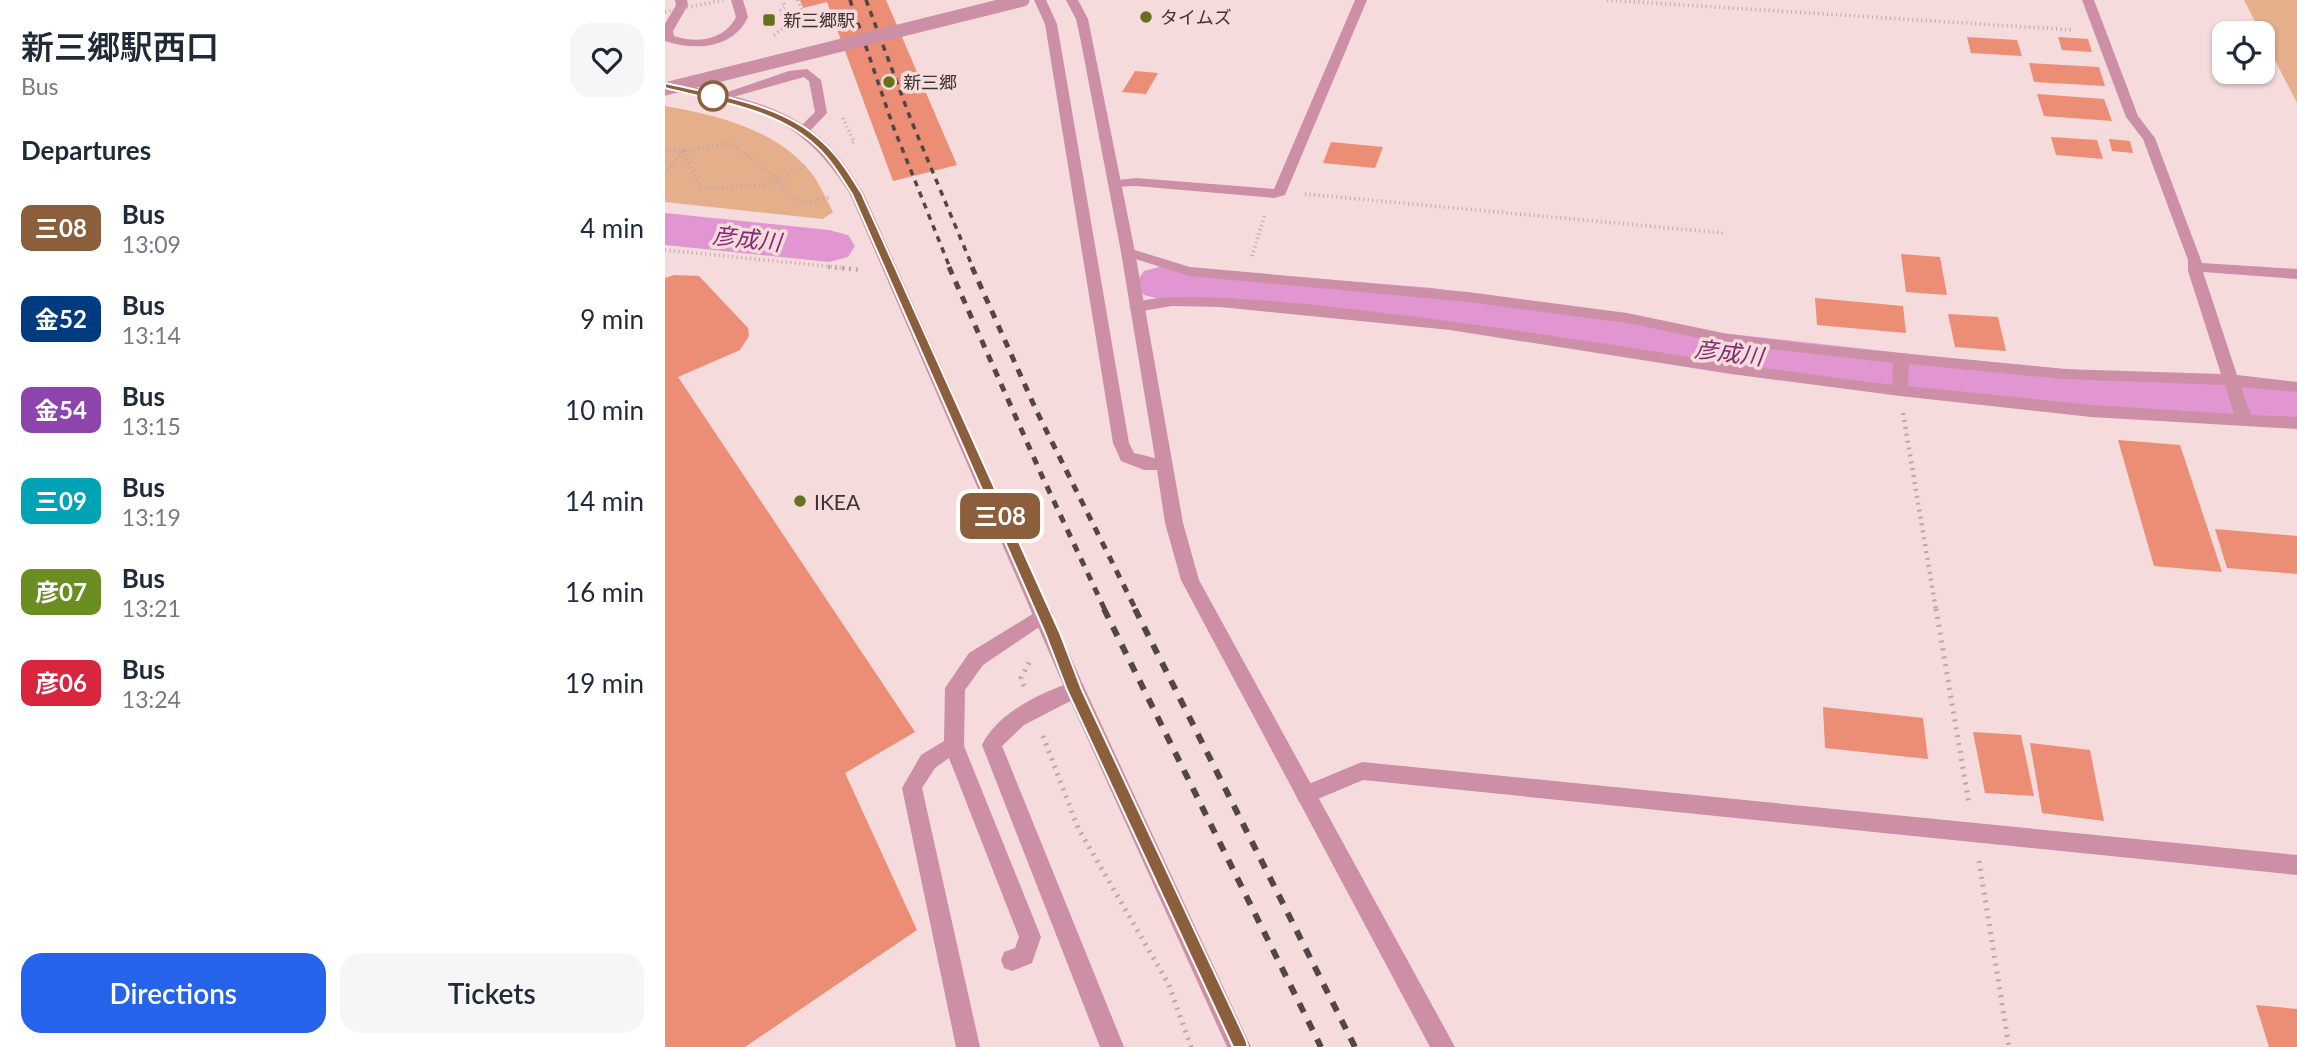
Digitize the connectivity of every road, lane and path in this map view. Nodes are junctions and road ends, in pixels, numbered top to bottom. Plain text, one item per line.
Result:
1 (681, 0) edge
2 (723, 0) edge
3 (737, 0) edge
4 (1023, 0) edge
5 (1040, 0) edge
6 (1072, 0) edge
7 (1361, 0) edge
8 (1607, 0) edge
9 (2088, 0) edge
10 (665, 12) edge
11 (2099, 32) junction
12 (665, 87) edge
13 (719, 97) junction
14 (802, 131) junction
15 (665, 149) edge
16 (683, 151) junction
17 (808, 162) dead end
18 (665, 174) edge
19 (778, 179) junction
20 (825, 184) dead end
21 (1115, 184) junction
22 (1277, 193) junction
23 (1723, 233) dead end
24 (665, 250) edge
25 (1128, 252) junction
26 (858, 260) dead end
27 (2195, 267) junction
28 (863, 270) junction
29 (2297, 274) edge
30 (1243, 278) junction
31 (869, 282) dead end
32 (1136, 307) junction
33 (1901, 360) junction
34 (1945, 365) junction
35 (2231, 384) junction
36 (1900, 386) junction
37 (2297, 387) edge
38 (1946, 391) junction
39 (2242, 413) junction
40 (2297, 423) edge
41 (1166, 464) junction
42 (1044, 614) junction
43 (1021, 627) junction
44 (1075, 690) junction
45 (1034, 711) junction
46 (954, 746) junction
47 (1306, 795) junction
48 (1974, 833) junction
49 (2297, 865) edge
50 (1012, 960) dead end
51 (968, 1047) edge
52 (1111, 1047) edge
53 (1191, 1047) edge
54 (1239, 1047) edge
55 (1443, 1047) edge
56 (2009, 1047) edge

1 - 3 street
2 - 10 path, bridge
4 - 12 street, bridge
5 - 41 street
6 - 21 street
7 - 22 street
8 - 11 path
9 - 11 street
11 - 27 street
12 - 13 street
13 - 14 street
13 - 14 street
14 - 42 street
15 - 16 path
16 - 18 path
16 - 19 path
16 - 19 path
17 - 19 path
19 - 20 path
21 - 22 street
21 - 25 street
22 - 23 path
22 - 30 path
24 - 28 path
25 - 30 street
25 - 32 street
26 - 28 path
27 - 29 street
27 - 35 street
28 - 31 path
30 - 33 street
32 - 36 street
32 - 41 street
33 - 34 street
33 - 36 street
34 - 35 street
34 - 38 street
35 - 37 street
35 - 39 street
36 - 38 street
36 - 48 path
38 - 39 street
39 - 40 street
41 - 47 street
42 - 43 street
42 - 44 street
43 - 45 path
43 - 46 street
44 - 45 street
44 - 54 street
45 - 52 street
45 - 53 path
46 - 50 street
46 - 51 street
47 - 48 street
47 - 55 street
48 - 49 street
48 - 56 path

